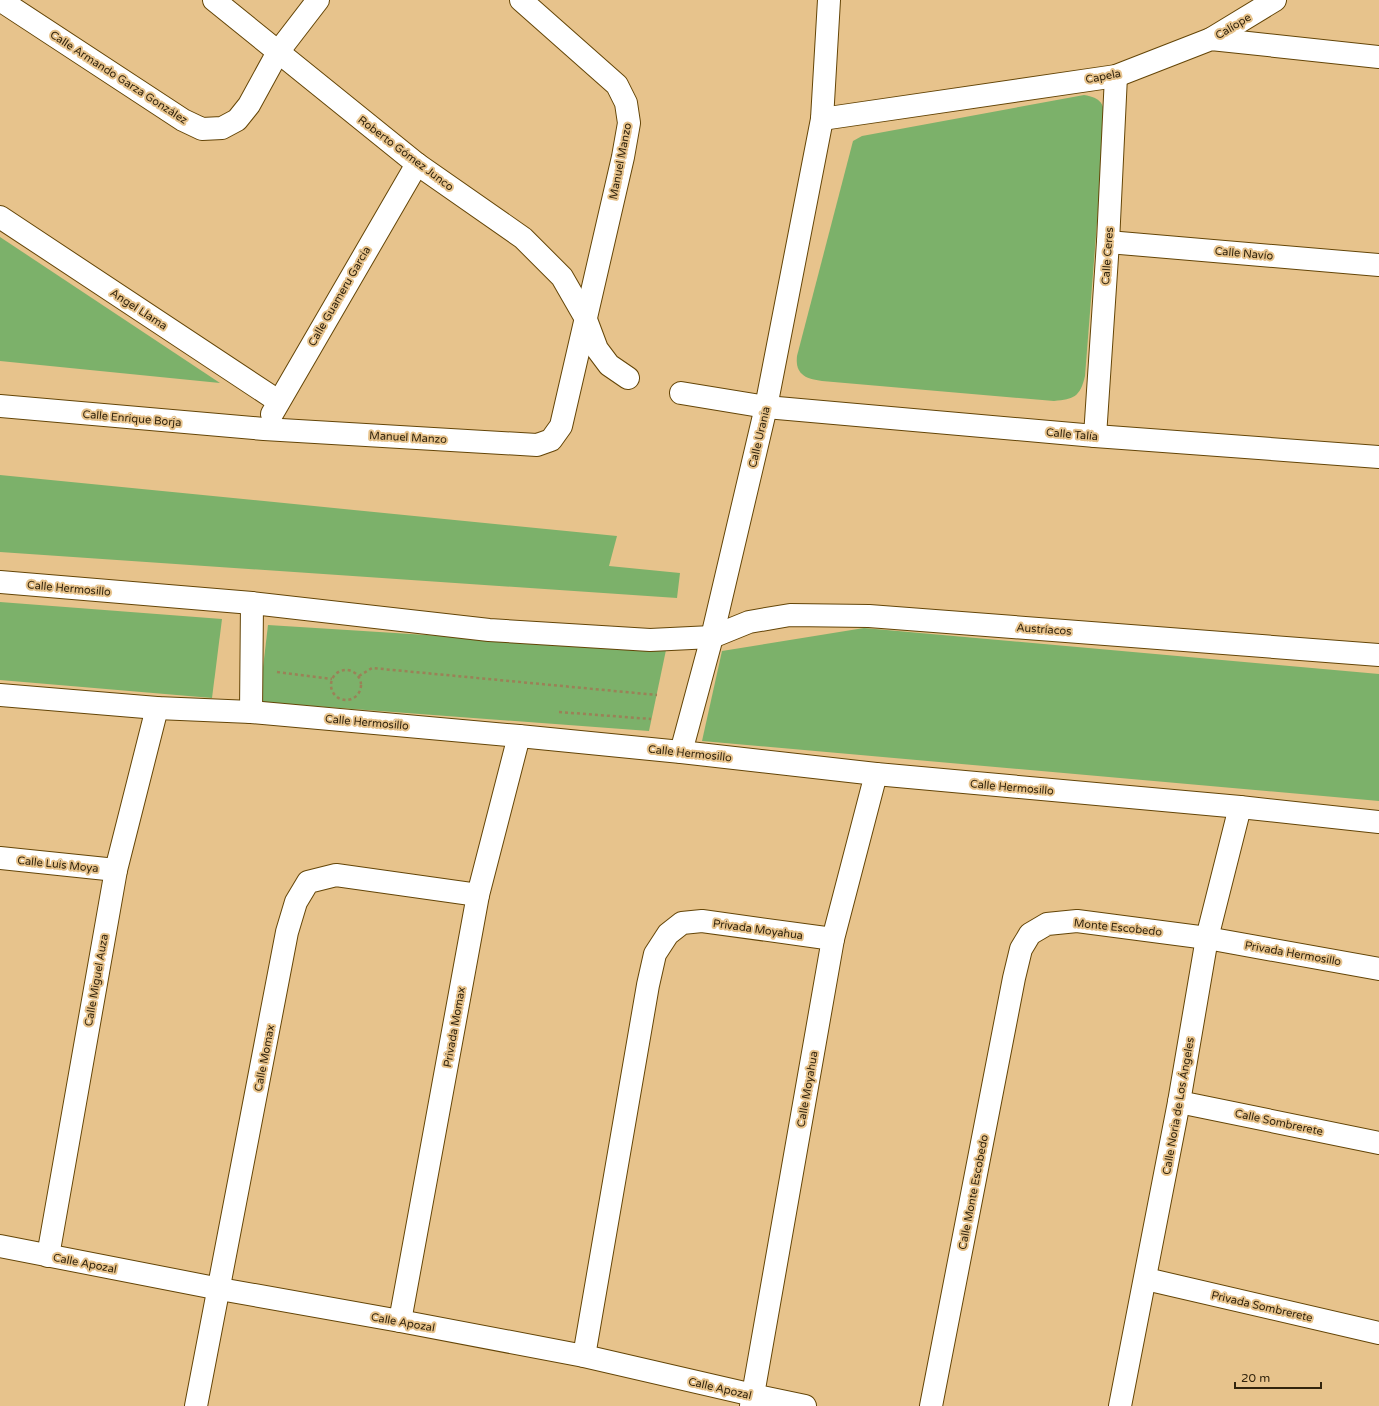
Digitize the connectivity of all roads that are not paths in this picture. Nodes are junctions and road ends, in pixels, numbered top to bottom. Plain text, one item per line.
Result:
1 (0, 0) edge
2 (214, 0) edge
3 (318, 0) edge
4 (521, 0) edge
5 (829, 0) edge
6 (1275, 0) edge
7 (1211, 39) junction
8 (278, 52) junction
9 (1379, 57) edge
10 (1116, 76) junction
11 (822, 119) junction
12 (417, 164) junction
13 (0, 217) edge
14 (1108, 242) junction
15 (1379, 265) edge
16 (585, 317) junction
17 (628, 378) dead end
18 (681, 393) dead end
19 (278, 401) junction
20 (0, 406) edge
21 (766, 407) junction
22 (264, 429) junction
23 (1095, 436) junction
24 (1379, 458) edge
25 (0, 582) edge
26 (252, 603) junction
27 (712, 637) junction
28 (1379, 655) edge
29 (0, 695) edge
30 (157, 708) junction
31 (250, 712) junction
32 (519, 736) junction
33 (681, 752) junction
34 (876, 774) junction
35 (1240, 807) junction
36 (1379, 822) edge
37 (0, 858) edge
38 (116, 870) junction
39 (478, 895) junction
40 (1207, 938) junction
41 (833, 939) junction
42 (1379, 969) edge
43 (1014, 978) joint
44 (1179, 1102) junction
45 (1379, 1143) edge
46 (0, 1246) edge
47 (48, 1256) junction
48 (1146, 1279) junction
49 (220, 1289) junction
50 (400, 1320) junction
51 (1379, 1332) edge
52 (584, 1356) junction
53 (752, 1401) edge
54 (196, 1406) edge
55 (805, 1406) edge
56 (932, 1406) edge
57 (1120, 1406) edge

1 - 8 street, Calle Armando Garza González
2 - 8 street, Roberto Gómez Junco
3 - 8 street, Calle Armando Garza González
4 - 16 street, Manuel Manzo
5 - 11 street, Calle Urania
6 - 7 street, Calíope
7 - 9 street, Capela
7 - 10 street, Capela
8 - 12 street, Roberto Gómez Junco
10 - 11 street, Capela
10 - 14 street, Calle Ceres
11 - 21 street, Calle Urania
12 - 16 street, Roberto Gómez Junco
12 - 19 street, Calle Guameru García
13 - 19 street, Angel Llama
14 - 15 street, Calle Navío
14 - 23 street, Calle Ceres
16 - 17 street, Roberto Gómez Junco
16 - 22 street, Manuel Manzo
18 - 21 street, Calle Talía
19 - 22 street, Calle Guameru García
20 - 22 street, Calle Enrique Borja
21 - 23 street, Calle Talía
21 - 27 street, Calle Urania
23 - 24 street, Calle Talía
25 - 26 street, Calle Hermosillo
26 - 27 street, Calle Hermosillo
26 - 31 street
27 - 28 street, Austríacos
27 - 33 street, Calle Urania
29 - 30 street, Calle Hermosillo
30 - 31 street, Calle Hermosillo
30 - 38 street, Calle Miguel Auza
31 - 32 street, Calle Hermosillo
32 - 33 street, Calle Hermosillo
32 - 39 street, Privada Momax
33 - 34 street, Calle Hermosillo
34 - 35 street, Calle Hermosillo
34 - 41 street, Calle Moyahua
35 - 36 street, Calle Hermosillo
35 - 40 street, Calle Noria de Los Ángeles
37 - 38 street, Calle Luis Moya
38 - 47 street, Calle Miguel Auza
39 - 49 street, Calle Momax
39 - 50 street, Privada Momax
40 - 42 street, Privada Hermosillo
40 - 43 street, Monte Escobedo
40 - 44 street, Calle Noria de Los Ángeles
41 - 52 street, Privada Moyahua
41 - 53 street, Calle Moyahua
43 - 56 street, Calle Monte Escobedo
44 - 45 street, Calle Sombrerete
44 - 48 street, Calle Noria de Los Ángeles
46 - 47 street, Calle Apozal
47 - 49 street, Calle Apozal
48 - 51 street, Privada Sombrerete
48 - 57 street, Calle Noria de Los Ángeles
49 - 50 street, Calle Apozal
49 - 54 street, Calle Momax
50 - 52 street, Calle Apozal
52 - 53 street, Calle Apozal
53 - 55 street, Calle Apozal

